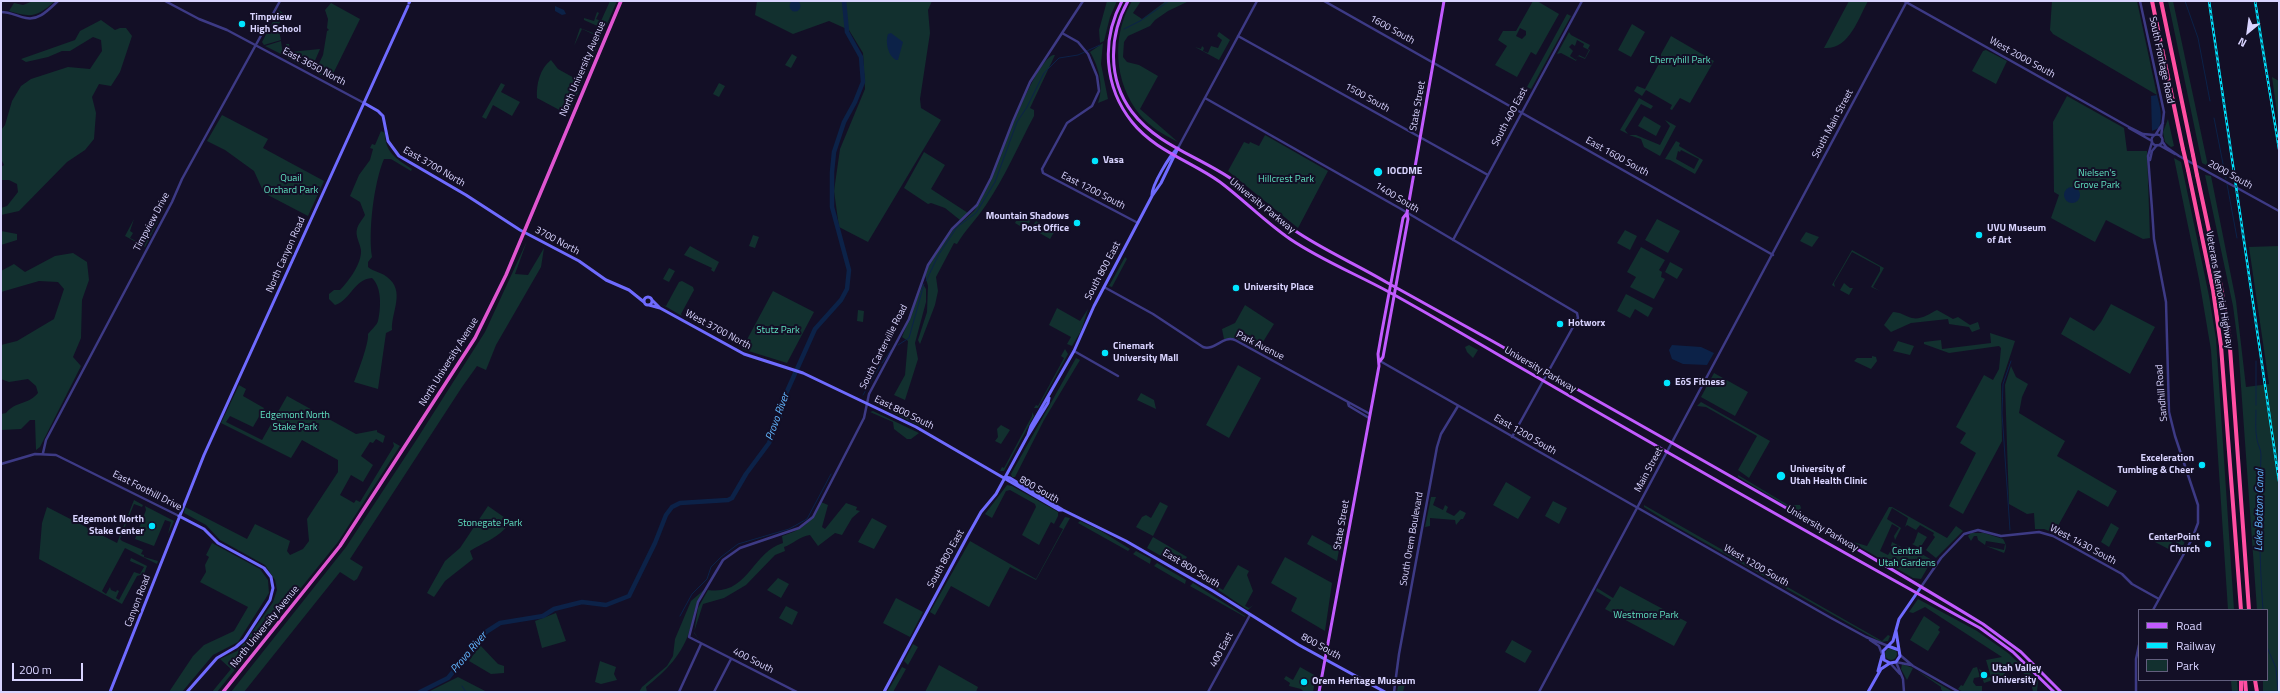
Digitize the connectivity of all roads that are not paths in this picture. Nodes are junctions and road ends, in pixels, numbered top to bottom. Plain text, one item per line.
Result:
1 (58, 1) edge
2 (165, 1) edge
3 (280, 1) edge
4 (621, 1) edge
5 (1084, 1) edge
6 (1122, 1) edge
7 (1128, 1) edge
8 (1257, 1) edge
9 (1324, 1) edge
10 (1444, 1) edge
11 (1582, 1) edge
12 (1906, 1) edge
13 (2140, 1) edge
14 (2152, 1) edge
15 (2161, 1) edge
16 (409, 3) edge
17 (1, 12) edge
18 (1062, 33) junction
19 (1238, 36) junction
20 (256, 45) junction
21 (1434, 63) junction
22 (1452, 73) joint
23 (1205, 98) junction
24 (364, 103) junction
25 (1522, 112) junction
26 (2164, 123) junction
27 (2129, 127) junction
28 (2155, 135) junction
29 (1420, 137) junction
30 (2162, 139) junction
31 (2152, 141) junction
32 (2158, 145) junction
33 (1178, 148) junction
34 (1172, 154) junction
35 (1176, 156) junction
36 (2179, 156) junction
37 (2150, 160) junction
38 (1488, 174) junction
39 (1152, 196) junction
40 (478, 204) joint
41 (2279, 212) edge
42 (1407, 213) junction
43 (1138, 223) junction
44 (524, 233) junction
45 (1453, 240) junction
46 (1773, 255) junction
47 (1391, 284) junction
48 (1104, 287) junction
49 (1397, 288) junction
50 (1389, 292) junction
51 (636, 294) junction
52 (1395, 296) junction
53 (647, 297) junction
54 (652, 300) junction
55 (644, 302) junction
56 (649, 305) junction
57 (660, 308) junction
58 (1074, 351) junction
59 (1380, 361) junction
60 (793, 369) joint
61 (1548, 373) junction
62 (1118, 376) dead end
63 (1543, 381) junction
64 (1049, 398) junction
65 (866, 404) junction
66 (1458, 406) junction
67 (1038, 413) junction
68 (1370, 416) junction
69 (1032, 432) junction
70 (1027, 436) junction
71 (1512, 437) junction
72 (1672, 444) junction
73 (1668, 452) junction
74 (43, 453) junction
75 (1, 464) edge
76 (1005, 477) junction
77 (1638, 508) junction
78 (179, 516) junction
79 (1081, 518) joint
80 (1921, 587) junction
81 (1917, 594) junction
82 (2159, 599) junction
83 (2154, 609) edge
84 (2241, 609) edge
85 (2249, 609) edge
86 (1250, 615) junction
87 (1896, 631) junction
88 (689, 637) joint
89 (1866, 637) junction
90 (701, 644) junction
91 (1888, 646) junction
92 (1899, 650) junction
93 (2138, 650) edge
94 (1882, 655) junction
95 (1900, 655) junction
96 (1325, 659) junction
97 (731, 660) junction
98 (1896, 662) junction
99 (1890, 663) junction
100 (1913, 666) junction
101 (1876, 677) junction
102 (1903, 678) junction
103 (2242, 681) edge
104 (2246, 681) edge
105 (2254, 681) edge
106 (110, 692) edge
107 (187, 692) edge
108 (223, 692) edge
109 (679, 692) edge
110 (714, 692) edge
111 (797, 692) edge
112 (884, 692) edge
113 (1208, 692) edge
114 (1319, 692) edge
115 (1385, 692) edge
116 (1394, 692) edge
117 (1539, 692) edge
118 (1868, 692) edge
119 (1904, 692) edge
120 (1959, 692) edge
121 (2054, 692) edge
122 (2061, 692) edge
123 (2136, 692) edge
124 (2241, 692) edge
125 (2246, 692) edge
126 (2256, 692) edge

1 - 17 street
2 - 20 street, East 3650 North
3 - 20 street, Timpview Drive
4 - 44 highway, North University Avenue
5 - 18 street, South Carterville Road
6 - 34 main road, University Parkway
7 - 33 main road, University Parkway
8 - 19 street, South 800 East
9 - 21 street, 1600 South
10 - 21 main road, State Street
11 - 25 street, South 400 East
12 - 27 street, West 2000 South
12 - 46 street, South Main Street
13 - 26 street, South Frontage Road
14 - 84 highway, Veterans Memorial Highway, bridge
15 - 85 highway, Veterans Memorial Highway, bridge
16 - 24 main road, North Canyon Road
18 - 43 street, East 1200 South
18 - 65 street, South Carterville Road
19 - 23 street, South 800 East
19 - 29 street, 1500 South
20 - 24 street, East 3650 North
20 - 74 street, Timpview Drive
21 - 22 street, 1600 South
21 - 29 main road, State Street
22 - 25 street, East 1600 South
23 - 33 street, South 800 East
23 - 42 street, 1400 South
24 - 40 main road, East 3700 North
24 - 78 main road, North Canyon Road
25 - 38 street, South 400 East
25 - 46 street, East 1600 South
26 - 28 street
26 - 30 street, South Frontage Road
27 - 28 street, West 2000 South
27 - 31 street, West 2000 South
28 - 30 street, West 2000 South
28 - 31 street, Sandhill Road
29 - 38 street, 1500 South
29 - 42 main road, State Street
30 - 32 street, Sandhill Road
30 - 36 street
31 - 32 street, West 2000 South
31 - 37 street, Sandhill Road
32 - 36 street
32 - 37 street, Sandhill Road
33 - 34 main road, South 800 East
33 - 35 main road, South 800 East
33 - 47 main road, University Parkway
34 - 35 main road, University Parkway
34 - 39 main road, South 800 East
35 - 39 main road, South 800 East
35 - 50 main road, University Parkway
36 - 41 street, 2000 South
37 - 82 street, Sandhill Road
38 - 45 street, South 400 East
39 - 43 main road, South 800 East
40 - 44 main road, 3700 North
42 - 45 street, 1400 South
42 - 47 main road, State Street
42 - 49 main road, State Street
43 - 48 main road, South 800 East
44 - 51 main road, 3700 North
44 - 108 highway, North University Avenue
45 - 61 street, 1400 South
46 - 72 street, Main Street
47 - 49 main road, University Parkway
47 - 50 main road, State Street
48 - 58 main road, South 800 East
48 - 68 street, Park Avenue
49 - 52 main road, State Street
49 - 61 main road, University Parkway
50 - 52 main road, University Parkway
50 - 59 main road, State Street
51 - 53 main road
51 - 55 main road
52 - 59 main road, State Street
52 - 63 main road, University Parkway
53 - 54 main road, West 3700 North
53 - 55 main road
54 - 56 main road
54 - 57 main road, West 3700 North
55 - 56 main road, West 3700 North
56 - 57 main road, West 3700 North
57 - 60 main road, West 3700 North
58 - 62 street
58 - 64 main road, South 800 East
59 - 66 street, East 1200 South
59 - 68 main road, State Street
60 - 65 main road, East 800 South
61 - 63 street
61 - 72 main road, University Parkway
63 - 71 street
63 - 73 main road, University Parkway
64 - 67 main road, South 800 East
64 - 69 main road, South 800 East
65 - 76 main road, East 800 South
65 - 88 street, South Carterville Road
66 - 71 street, East 1200 South
66 - 116 street, South Orem Boulevard
67 - 69 main road
67 - 70 main road, South 800 East
68 - 96 main road, State Street
69 - 70 main road, South 800 East
70 - 76 main road, South 800 East
71 - 77 street, East 1200 South
72 - 73 street, Main Street
72 - 80 main road, University Parkway
73 - 77 street, Main Street
73 - 81 main road, University Parkway
74 - 75 street, East Foothill Drive
74 - 78 street, East Foothill Drive
76 - 79 main road, 800 South
76 - 112 main road, South 800 East
77 - 89 street, West 1200 South
77 - 117 street, Main Street
78 - 106 main road, Canyon Road
78 - 107 main road, East Foothill Drive
79 - 86 main road, East 800 South
80 - 81 main road
80 - 82 street, West 1430 South
80 - 122 main road, University Parkway
81 - 87 main road
81 - 121 main road, University Parkway
82 - 83 street, Sandhill Road
86 - 96 main road, 800 South
86 - 113 street, 400 East
87 - 91 main road
87 - 92 main road
88 - 90 street, 400 South
89 - 91 street, West 1200 South
89 - 94 street, West 1200 South
90 - 97 street, 400 South
90 - 109 street
91 - 92 main road
91 - 94 main road
92 - 95 main road
93 - 123 street
94 - 99 main road
94 - 101 main road
95 - 98 main road
95 - 100 street
96 - 114 main road, State Street
96 - 115 main road, 800 South
97 - 110 street
97 - 111 street, 400 South
98 - 99 main road
98 - 100 street
98 - 102 street
99 - 101 main road
99 - 102 street
100 - 120 street
101 - 118 main road
102 - 119 street
103 - 124 highway
104 - 125 highway
105 - 126 highway

